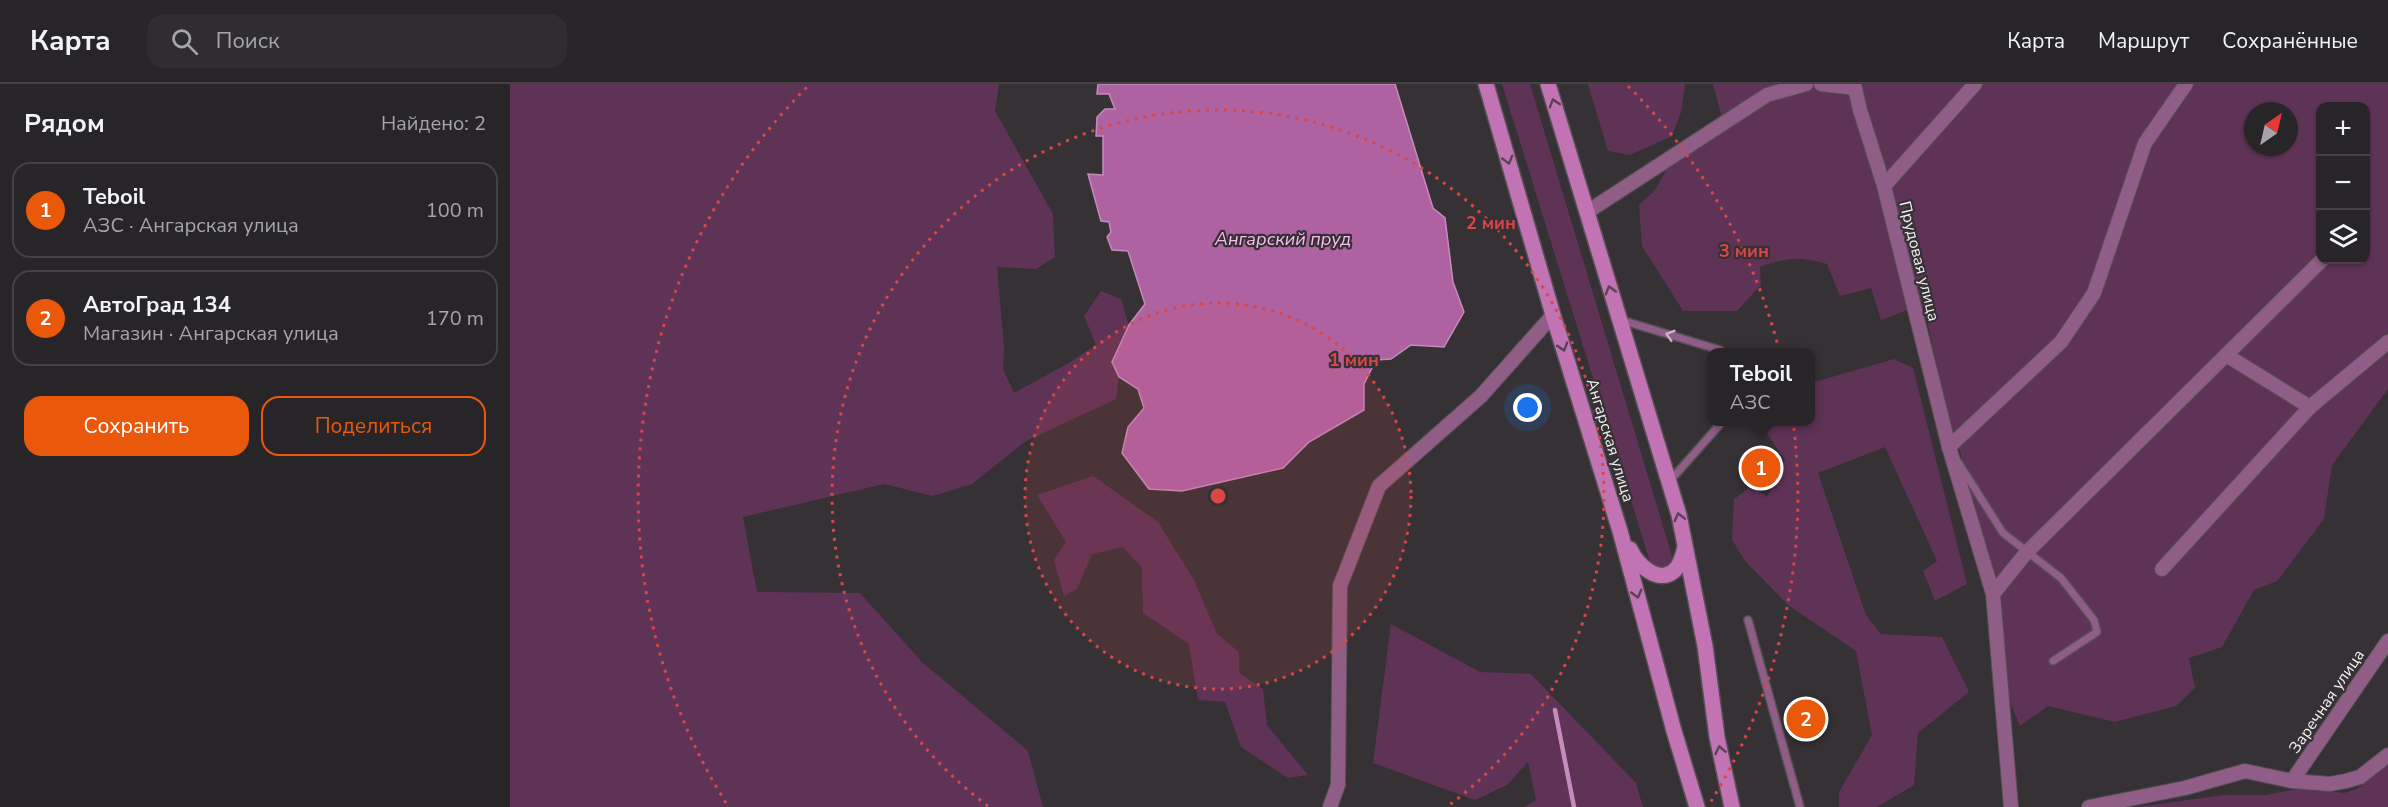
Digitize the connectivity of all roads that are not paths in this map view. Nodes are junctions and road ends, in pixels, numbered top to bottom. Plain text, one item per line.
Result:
1 (1486, 84) edge
2 (1548, 84) edge
3 (1806, 84) edge
4 (1821, 84) edge
5 (1975, 84) edge
6 (2186, 84) edge
7 (1854, 86) edge
8 (1884, 186) junction
9 (1587, 212) junction
10 (2318, 264) edge
11 (1553, 315) junction
12 (1619, 319) junction
13 (2388, 342) edge
14 (1709, 348) edge
15 (2226, 355) junction
16 (2310, 407) junction
17 (1719, 426) edge
18 (1949, 447) junction
19 (1670, 482) junction
20 (1620, 531) junction
21 (1686, 546) junction
22 (2026, 553) junction
23 (2162, 569) dead end
24 (1994, 594) junction
25 (1748, 620) dead end
26 (2388, 640) edge
27 (2053, 661) dead end
28 (2388, 754) edge
29 (2292, 781) junction
30 (1330, 807) edge
31 (1697, 807) edge
32 (1732, 807) edge
33 (1800, 807) edge
34 (2011, 807) edge
35 (2089, 807) edge

1 -> 11 main road, Ангарская улица
9 -> 2 main road
3 - 9 street
4 - 7 street
5 - 8 street
6 - 18 street
7 - 8 street, Прудовая улица
8 - 18 street, Прудовая улица
12 -> 9 main road
10 - 15 street
11 -> 20 main road, Ангарская улица
11 - 30 street
14 -> 12 lane
12 - 19 main road
13 - 16 street
15 - 16 street
15 - 22 street
16 - 23 street
17 - 19 lane
18 - 22 lane
18 - 24 street, Прудовая улица
21 -> 19 main road
20 - 21 main road
20 -> 31 main road, Ангарская улица
32 -> 21 main road
22 - 24 street
22 - 27 lane
24 - 34 street, Прудовая улица
25 - 33 lane
26 - 29 street, Заречная улица
28 - 29 street
29 - 35 street

